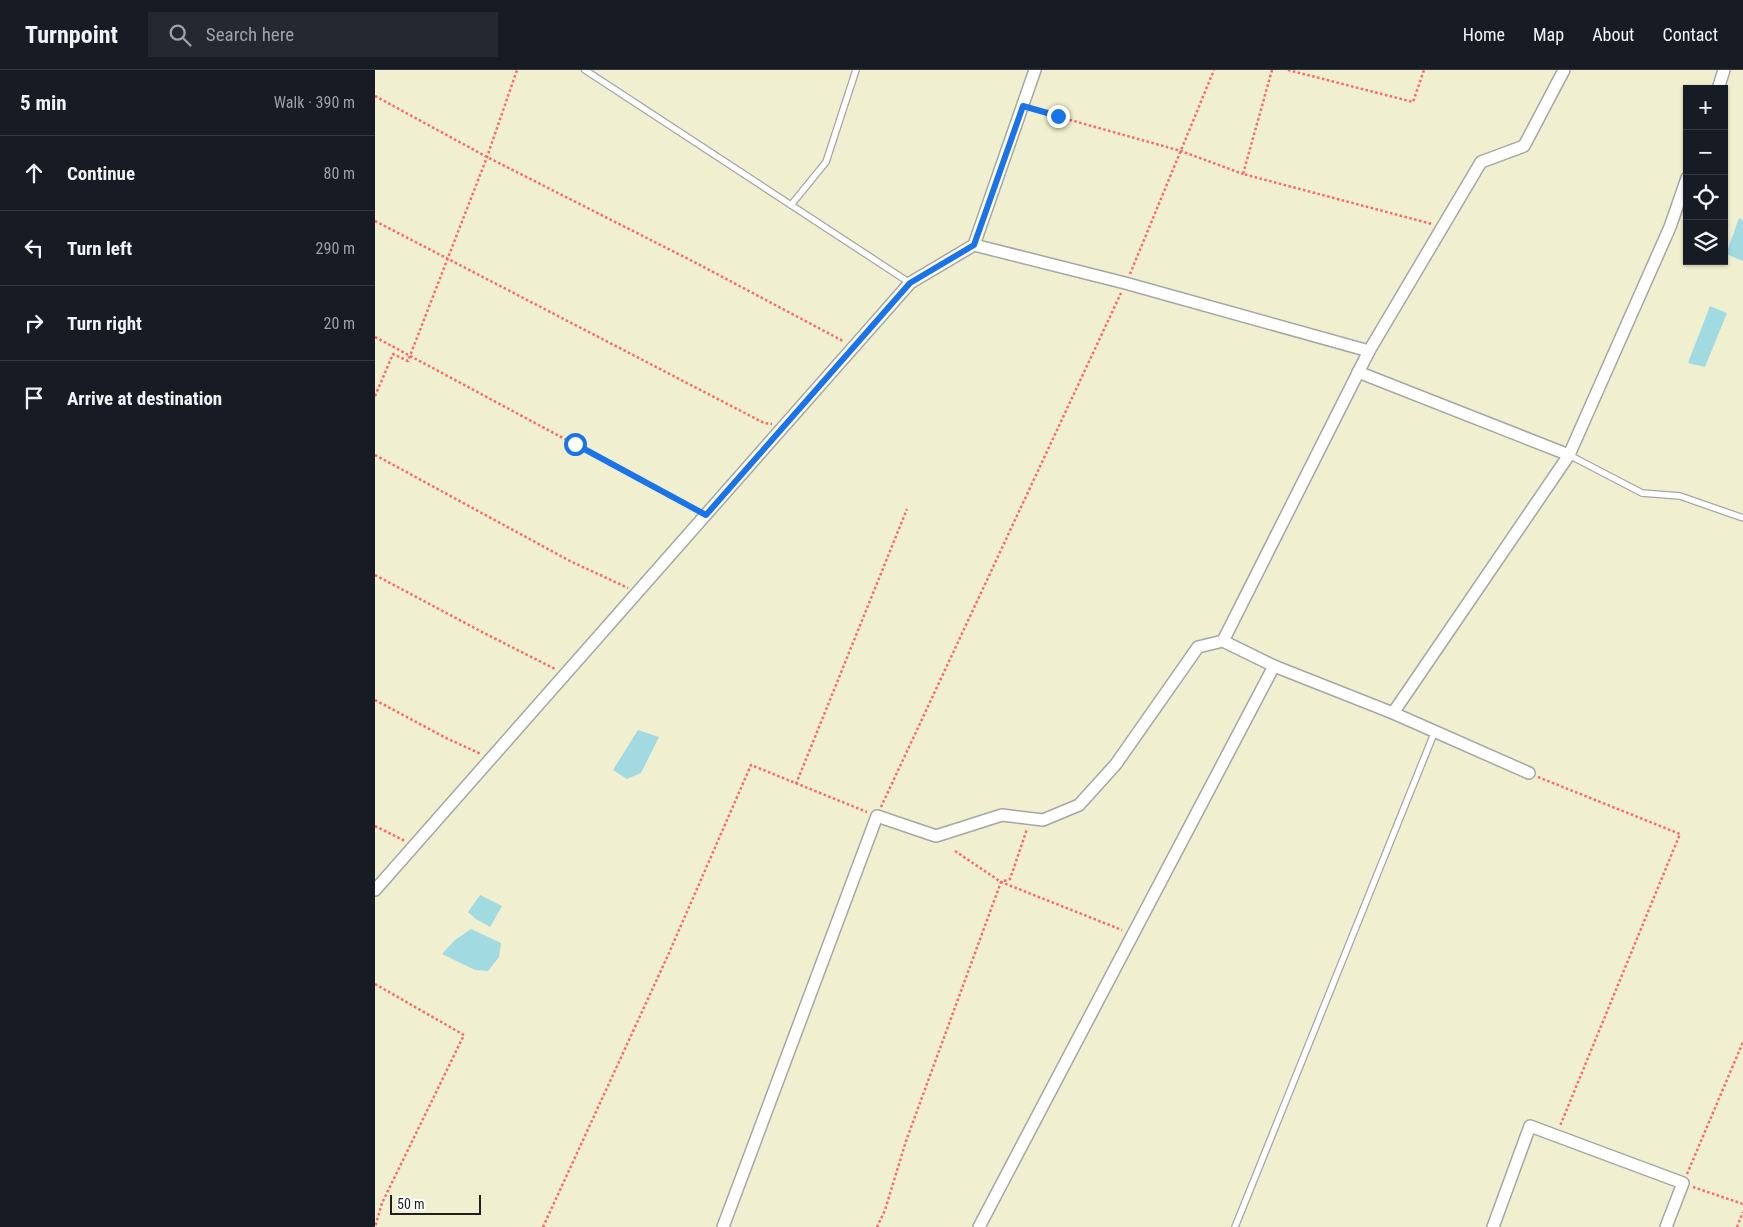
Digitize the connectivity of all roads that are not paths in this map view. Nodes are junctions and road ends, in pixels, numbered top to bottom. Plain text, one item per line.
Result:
1 (585, 70) edge
2 (855, 70) edge
3 (1035, 70) edge
4 (1564, 70) edge
5 (1724, 70) edge
6 (1719, 85) edge
7 (1683, 189) edge
8 (791, 205) junction
9 (974, 245) junction
10 (910, 283) junction
11 (1369, 351) junction
12 (1358, 372) junction
13 (1569, 455) junction
14 (1743, 518) edge
15 (1223, 641) junction
16 (1274, 666) junction
17 (1393, 713) junction
18 (1435, 731) junction
19 (1529, 773) road end
20 (375, 890) edge
21 (723, 1227) edge
22 (979, 1227) edge
23 (1235, 1227) edge
24 (1493, 1227) edge
25 (1666, 1227) edge

1 - 8 lane
2 - 8 lane
3 - 9 street
4 - 11 street
5 - 6 street
7 - 13 street
8 - 10 lane
9 - 10 street
9 - 11 street
10 - 20 street
11 - 12 street
12 - 13 street
12 - 15 street
13 - 14 lane
13 - 17 street
15 - 16 street
15 - 21 street
16 - 17 street
16 - 22 street
17 - 18 street
18 - 19 street
18 - 23 lane
24 - 25 street

